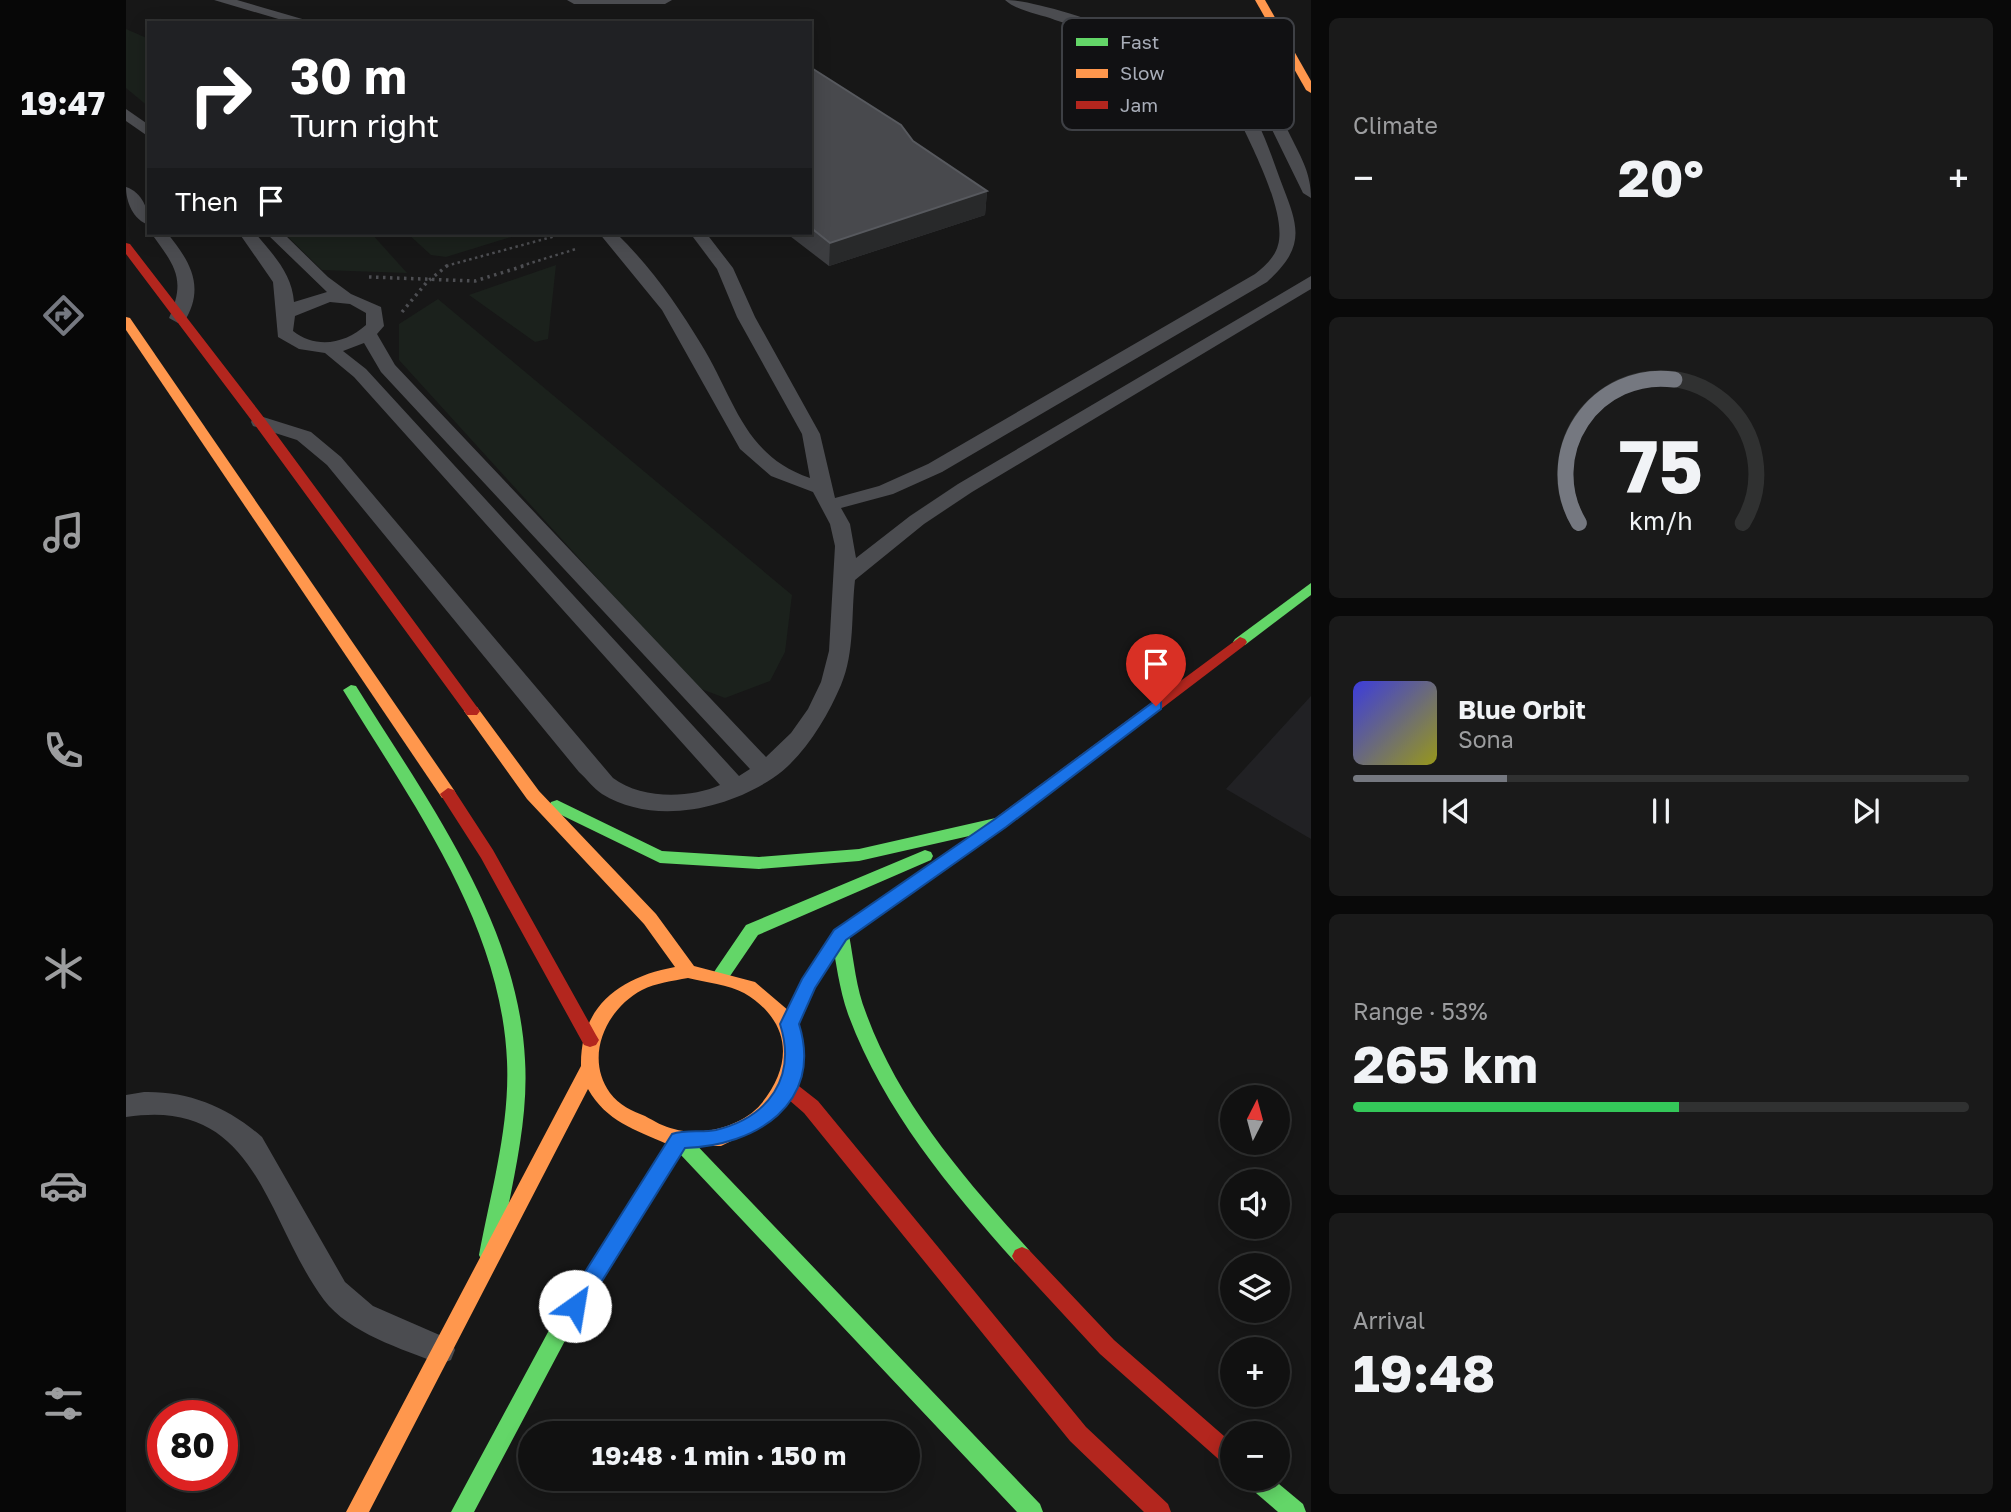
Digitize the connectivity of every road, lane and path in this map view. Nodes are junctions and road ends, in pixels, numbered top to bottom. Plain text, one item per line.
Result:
1 (221, 0) edge
2 (574, 0) edge
3 (665, 0) edge
4 (1012, 0) edge
5 (1260, 0) edge
6 (1058, 2) edge
7 (271, 18) edge
8 (1064, 18) edge
9 (1101, 18) edge
10 (1270, 18) edge
11 (294, 21) edge
12 (1294, 60) edge
13 (1311, 90) edge
14 (126, 97) edge
15 (126, 113) edge
16 (147, 114) edge
17 (1250, 130) edge
18 (1280, 130) edge
19 (147, 131) edge
20 (126, 191) edge
21 (1311, 193) edge
22 (147, 217) edge
23 (161, 235) edge
24 (248, 235) edge
25 (276, 235) edge
26 (559, 235) dead end
27 (609, 235) edge
28 (700, 235) edge
29 (126, 246) edge
30 (576, 249) dead end
31 (316, 275) junction
32 (433, 277) junction
33 (1311, 281) edge
34 (345, 297) junction
35 (284, 317) junction
36 (178, 318) junction
37 (126, 321) edge
38 (368, 334) junction
39 (329, 348) junction
40 (260, 422) junction
41 (826, 497) junction
42 (848, 575) junction
43 (1311, 588) edge
44 (353, 653) junction
45 (766, 772) junction
46 (737, 788) junction
47 (533, 795) junction
48 (1000, 823) junction
49 (840, 935) junction
50 (688, 971) junction
51 (722, 974) junction
52 (790, 1024) junction
53 (590, 1040) junction
54 (589, 1069) junction
55 (788, 1088) junction
56 (126, 1106) edge
57 (679, 1140) junction
58 (489, 1255) junction
59 (440, 1350) junction
60 (1220, 1446) edge
61 (1271, 1491) edge
62 (357, 1512) edge
63 (462, 1512) edge
64 (1032, 1512) edge
65 (1160, 1512) edge
66 (1295, 1512) edge

1 - 7 lane
2 - 3 lane
4 - 8 lane
5 - 10 main road
6 - 9 lane
7 - 11 lane
12 - 13 main road
14 - 16 lane
15 - 19 lane
17 - 41 lane
18 - 21 lane
20 - 22 lane
23 - 36 lane
24 - 35 lane
25 - 31 lane
26 - 32 path
27 - 41 lane
28 - 41 lane
29 - 36 main road
30 - 32 path
31 - 32 path
31 - 34 lane
33 - 42 lane
34 - 35 lane
34 - 38 lane
35 - 39 lane
36 - 40 main road
37 - 44 main road
38 - 39 lane
38 - 45 lane
39 - 46 lane
40 - 46 lane
40 - 47 main road
41 - 42 lane
42 - 45 lane
43 - 48 main road
44 - 53 main road
44 - 58 main road
45 - 46 lane
47 - 48 main road
47 - 50 main road
48 - 49 main road
48 - 51 main road
49 - 52 main road
49 - 60 main road
50 - 51 main road
50 - 53 main road
51 - 52 main road
52 - 55 main road
53 - 54 main road
54 - 57 main road
54 - 58 main road
55 - 57 main road
55 - 65 main road
56 - 59 lane
57 - 63 main road
57 - 64 main road
58 - 59 main road
59 - 62 main road
61 - 66 main road

